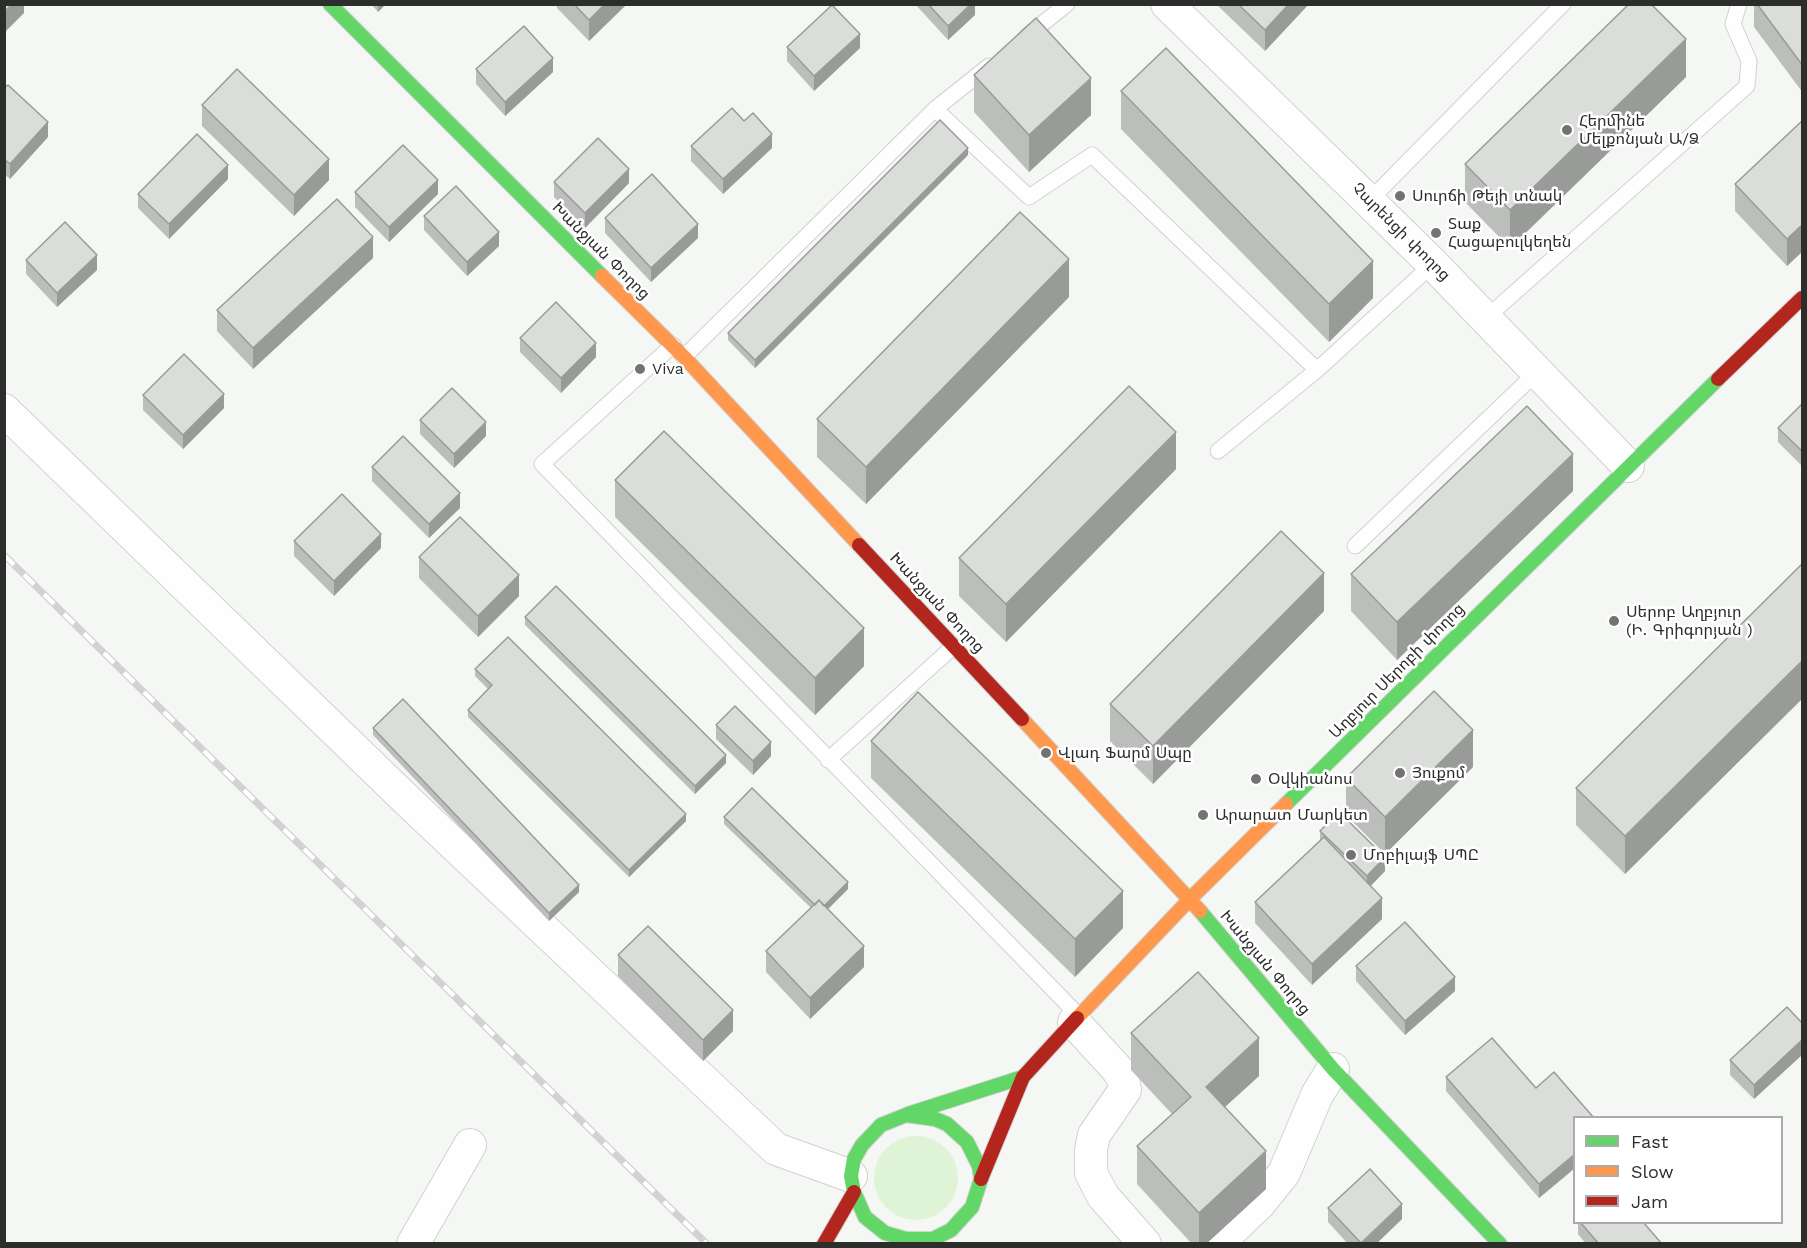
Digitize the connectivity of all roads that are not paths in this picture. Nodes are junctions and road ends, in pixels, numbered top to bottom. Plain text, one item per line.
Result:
1 (330, 4) edge
2 (1067, 4) edge
3 (1167, 4) edge
4 (1563, 4) edge
5 (1738, 4) edge
6 (935, 109) junction
7 (1369, 201) junction
8 (1433, 264) junction
9 (1803, 298) edge
10 (1486, 318) junction
11 (673, 345) junction
12 (684, 357) junction
13 (1317, 370) junction
14 (1537, 372) junction
15 (4, 410) edge
16 (1218, 451) dead end
17 (1628, 466) junction
18 (1355, 546) dead end
19 (954, 646) junction
20 (828, 760) junction
21 (1190, 899) junction
22 (1077, 1019) junction
23 (1333, 1069) junction
24 (1023, 1077) junction
25 (906, 1115) junction
26 (470, 1145) dead end
27 (981, 1179) junction
28 (852, 1184) junction
29 (918, 1241) edge
30 (413, 1244) edge
31 (824, 1244) edge
32 (1145, 1244) edge
33 (1217, 1244) edge
34 (1500, 1244) edge

1 - 11 main road, Խանջյան Փողոց
2 - 6 lane
3 - 7 street, Չարենցի փողոց
4 - 7 lane
5 - 10 lane
6 - 12 lane
6 - 13 lane
7 - 8 street, Չարենցի փողոց
8 - 10 street, Չարենցի փողոց
8 - 13 lane
9 - 17 main road, Աղբյուր Սերոբի փողոց
10 - 14 street, Չարենցի փողոց
11 - 12 main road, Խանջյան Փողոց
11 - 20 lane
12 - 19 main road, Խանջյան Փողոց
13 - 16 lane
14 - 17 street, Չարենցի փողոց
14 - 18 lane
15 - 28 street
17 - 21 main road, Աղբյուր Սերոբի փողոց
19 - 20 lane
19 - 21 main road, Խանջյան Փողոց
20 - 22 lane
21 - 22 main road, Աղբյուր Սերոբի փողոց
21 - 23 main road, Խանջյան Փողոց
22 - 24 main road, Աղբյուր Սերոբի փողոց
22 - 32 street
23 - 33 street
23 - 34 main road, Խանջյան Փողոց
24 - 25 main road
24 - 27 main road
25 - 27 main road
25 - 28 main road
26 - 30 street
27 - 29 main road
28 - 29 main road
28 - 31 main road

